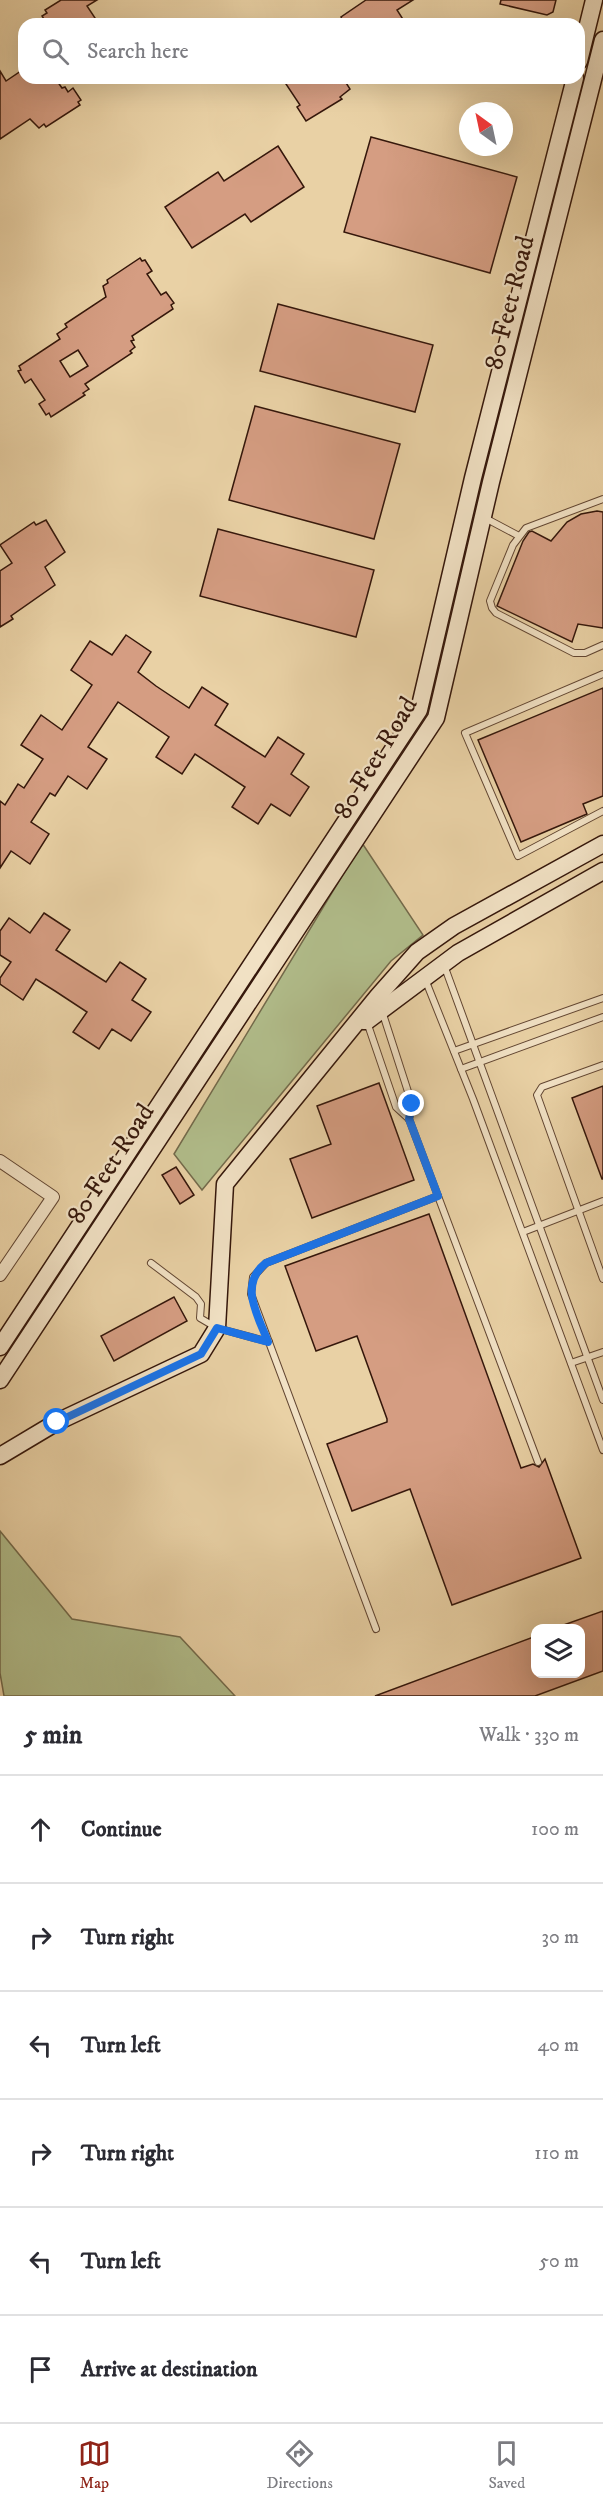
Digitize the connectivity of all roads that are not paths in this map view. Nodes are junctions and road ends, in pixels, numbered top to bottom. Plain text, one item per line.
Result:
1 (594, 0) edge
2 (585, 37) edge
3 (603, 40) edge
4 (573, 84) edge
5 (603, 499) edge
6 (483, 517) junction
7 (519, 536) junction
8 (603, 645) edge
9 (603, 674) edge
10 (603, 811) edge
11 (603, 844) edge
12 (603, 871) edge
13 (444, 964) junction
14 (424, 976) junction
15 (603, 998) edge
16 (382, 1010) junction
17 (603, 1017) edge
18 (363, 1021) junction
19 (473, 1045) junction
20 (454, 1051) junction
21 (480, 1062) junction
22 (603, 1065) edge
23 (461, 1069) junction
24 (409, 1119) junction
25 (0, 1161) edge
26 (438, 1196) junction
27 (603, 1201) edge
28 (578, 1210) junction
29 (540, 1226) junction
30 (522, 1232) junction
31 (151, 1263) dead end
32 (0, 1275) edge
33 (603, 1279) edge
34 (217, 1328) junction
35 (268, 1342) junction
36 (0, 1347) edge
37 (603, 1352) edge
38 (588, 1358) junction
39 (571, 1364) junction
40 (0, 1380) edge
41 (603, 1400) edge
42 (603, 1450) edge
43 (0, 1456) edge
44 (538, 1462) dead end
45 (376, 1629) dead end

1 - 2 street
3 - 6 street, 80 Feet Road
4 - 36 street, 80 Feet Road
5 - 7 lane
6 - 7 lane
6 - 40 street, 80 Feet Road
7 - 8 lane
9 - 10 lane
11 - 18 street
12 - 13 street
13 - 14 street
13 - 19 lane
14 - 16 street
14 - 20 lane
15 - 19 lane
16 - 18 street
16 - 24 lane
17 - 21 lane
18 - 24 lane
18 - 34 street
19 - 20 lane
19 - 21 lane
20 - 23 lane
21 - 23 lane
21 - 29 lane
22 - 28 lane
23 - 30 lane
24 - 26 lane
25 - 32 street
26 - 35 lane
26 - 44 lane
27 - 28 lane
28 - 29 lane
28 - 33 lane
29 - 30 lane
29 - 38 lane
30 - 39 lane
31 - 34 lane
34 - 35 lane
34 - 43 street
35 - 45 lane
37 - 38 lane
38 - 39 lane
38 - 41 lane
39 - 42 lane

